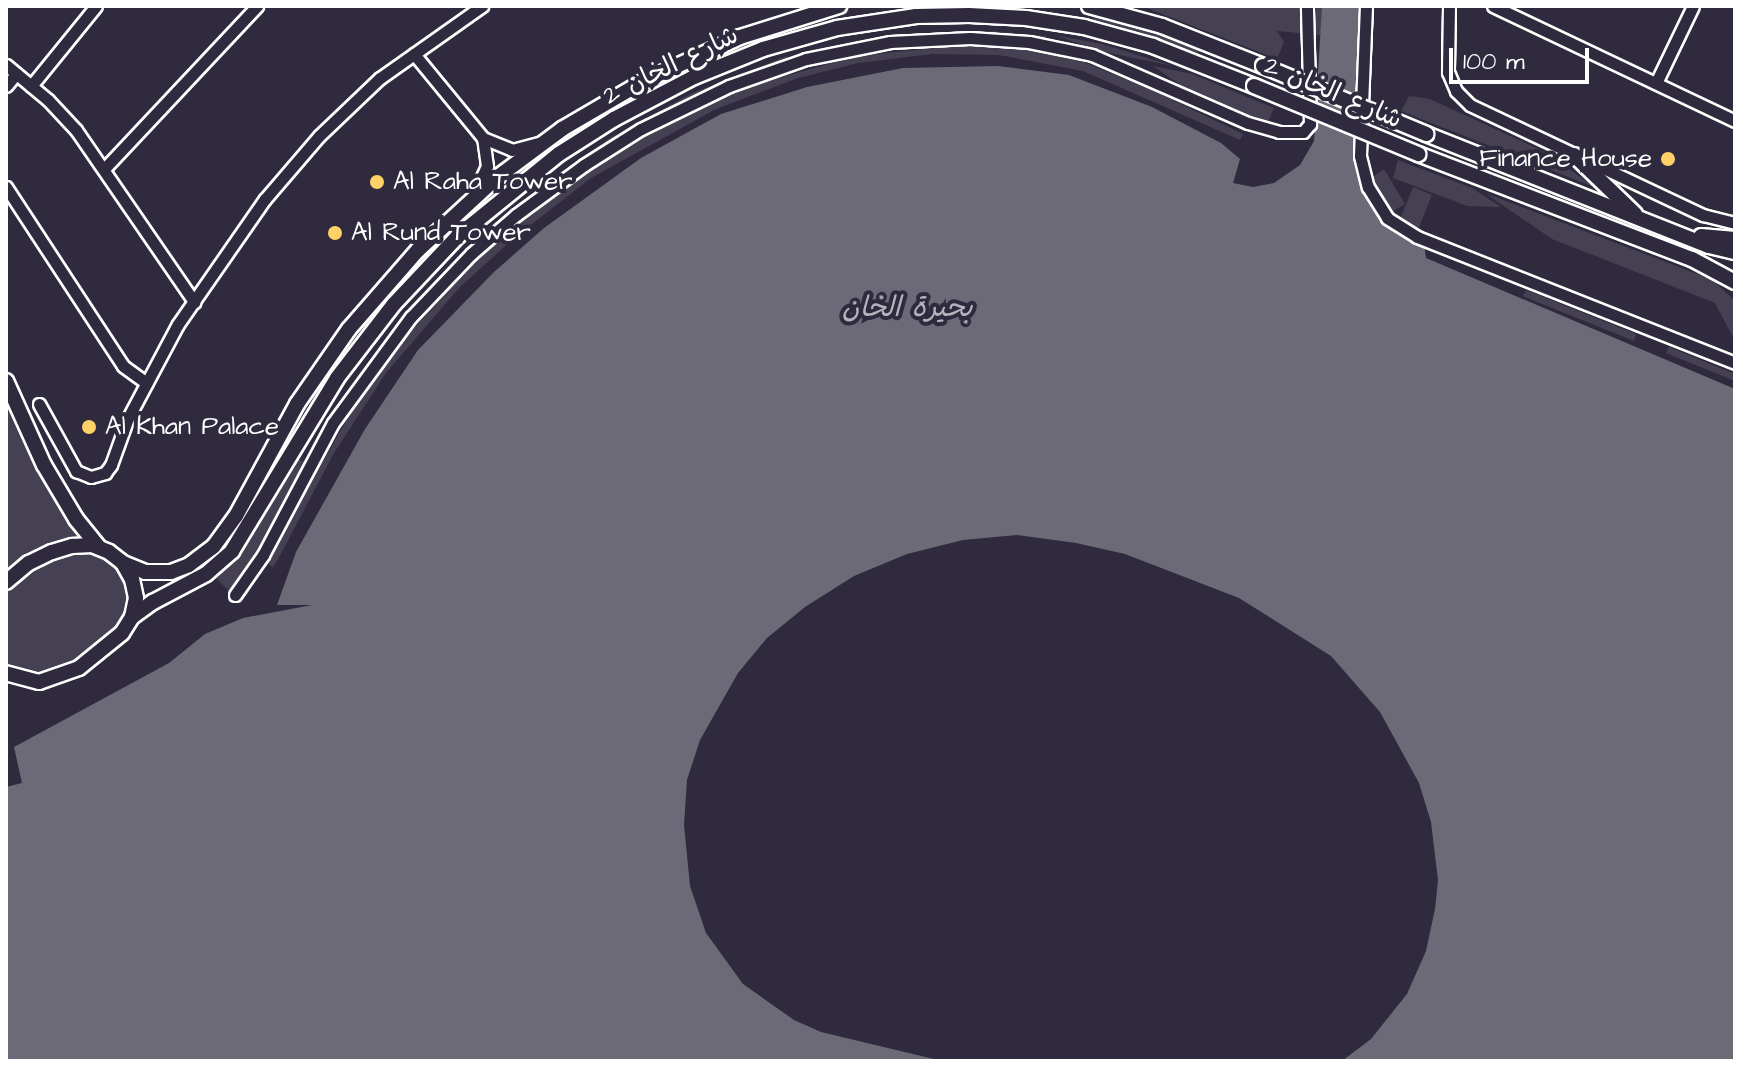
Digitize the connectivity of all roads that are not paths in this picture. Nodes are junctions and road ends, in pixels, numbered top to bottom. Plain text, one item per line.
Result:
1 (96, 6) edge
2 (257, 6) edge
3 (482, 6) edge
4 (839, 6) edge
5 (1089, 6) edge
6 (1307, 6) edge
7 (1366, 6) edge
8 (1449, 6) edge
9 (1493, 6) edge
10 (1693, 6) edge
11 (414, 54) junction
12 (6, 65) edge
13 (16, 74) junction
14 (1656, 83) junction
15 (6, 86) edge
16 (31, 86) junction
17 (1735, 121) edge
18 (483, 138) junction
19 (545, 141) junction
20 (1574, 155) junction
21 (104, 169) junction
22 (6, 187) edge
23 (473, 197) junction
24 (1703, 215) junction
25 (1641, 220) junction
26 (1735, 223) edge
27 (1662, 228) junction
28 (1735, 232) edge
29 (1735, 239) edge
30 (1735, 252) edge
31 (1735, 282) edge
32 (194, 302) junction
33 (1735, 363) edge
34 (6, 381) edge
35 (146, 383) junction
36 (39, 404) dead end
37 (99, 547) junction
38 (123, 563) junction
39 (6, 582) edge
40 (235, 595) dead end
41 (132, 617) junction
42 (10, 680) edge

1 - 16 street
2 - 21 street
3 - 11 street
4 - 19 main road, شارع الخان 2
5 - 25 main road, شارع الخان 2, bridge
6 - 40 street
7 - 33 street
8 - 20 street
9 - 14 street
10 - 14 street
11 - 18 street
11 - 32 street
12 - 13 street
13 - 15 street
13 - 16 street
14 - 17 street
16 - 21 street
18 - 19 street
18 - 23 street
19 - 23 main road, شارع الخان 2
20 - 24 street
20 - 25 main road
21 - 32 street
22 - 35 street
23 - 38 main road, شارع الخان 2
24 - 26 street
24 - 28 street
25 - 27 main road, شارع الخان 2
27 - 29 main road
27 - 30 main road, شارع الخان 2
31 - 41 main road, شارع الخان 2, bridge
32 - 35 street
34 - 37 main road
35 - 36 street
37 - 38 main road
37 - 39 main road
38 - 41 main road
41 - 42 main road, شارع الخان 2

